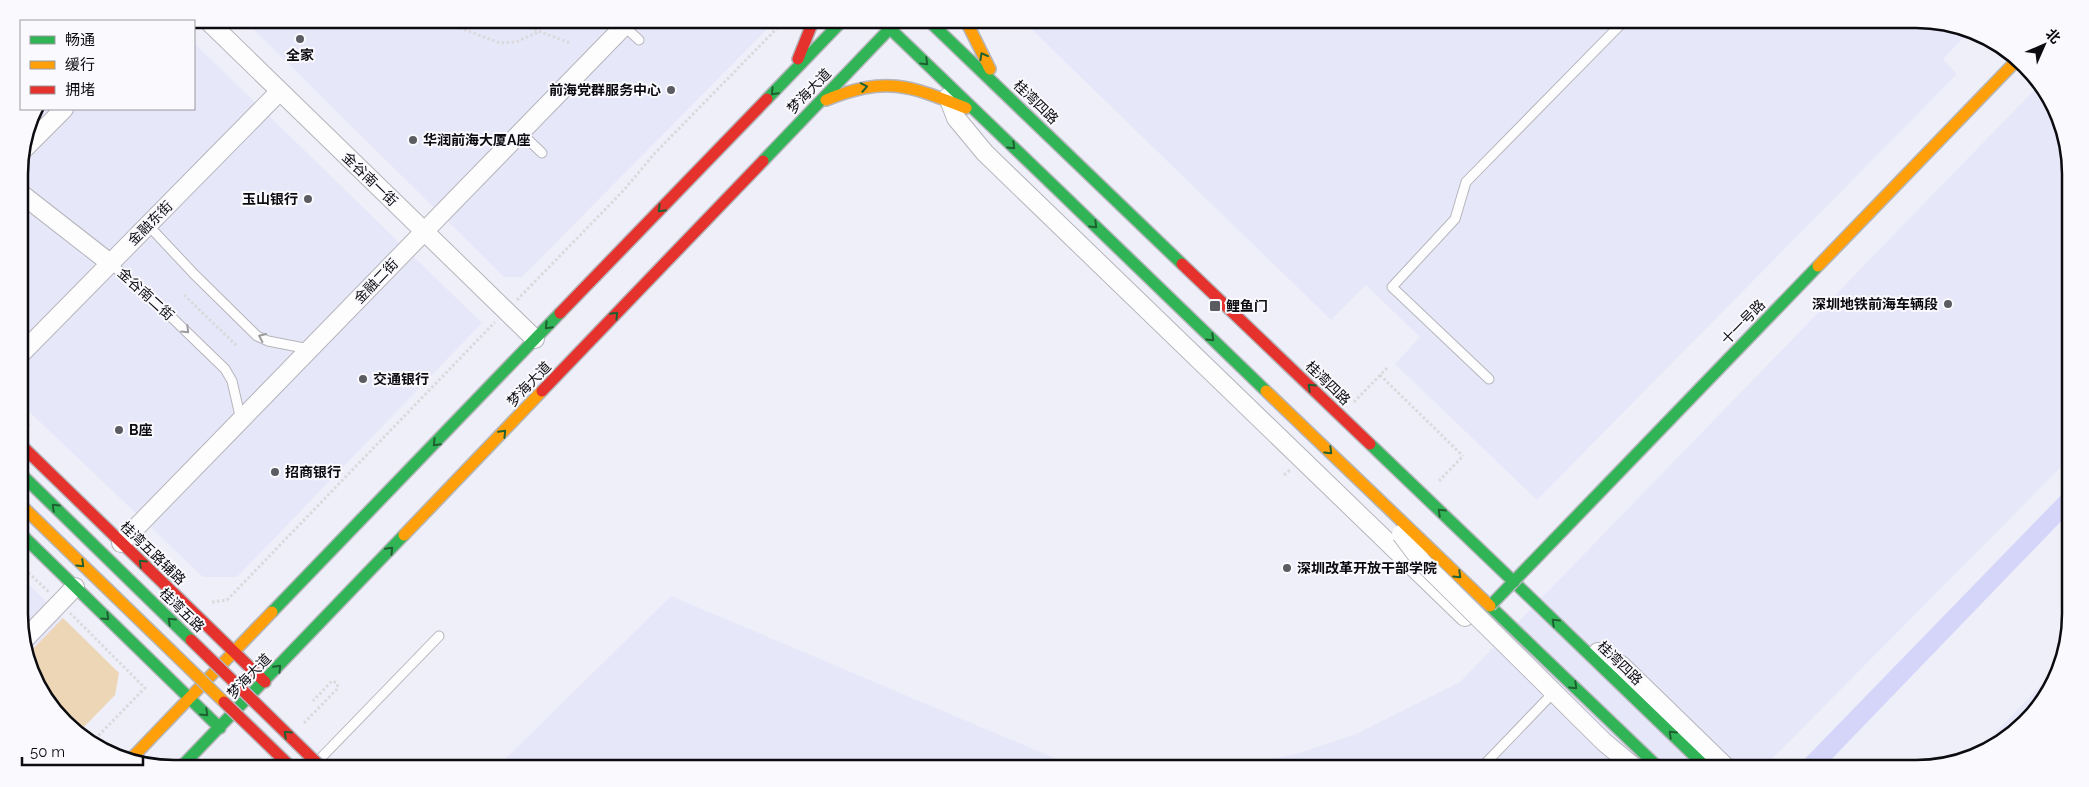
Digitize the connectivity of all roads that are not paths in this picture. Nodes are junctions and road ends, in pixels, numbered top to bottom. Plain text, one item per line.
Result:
1 (215, 28) edge
2 (622, 28) edge
3 (632, 28) edge
4 (811, 28) edge
5 (835, 28) edge
6 (890, 28) joint
7 (936, 28) edge
8 (969, 28) edge
9 (1617, 28) edge
10 (639, 40) dead end
11 (2004, 58) edge
12 (2012, 65) edge
13 (790, 76) junction
14 (943, 80) junction
15 (280, 91) junction
16 (1003, 92) junction
17 (949, 101) junction
18 (818, 103) junction
19 (63, 110) edge
20 (977, 112) junction
21 (520, 132) junction
22 (31, 142) edge
23 (542, 153) dead end
24 (28, 199) edge
25 (148, 225) junction
26 (424, 231) junction
27 (110, 263) junction
28 (535, 339) junction
29 (28, 347) edge
30 (310, 349) junction
31 (1489, 379) dead end
32 (241, 420) junction
33 (28, 452) edge
34 (28, 481) edge
35 (1366, 487) joint
36 (28, 512) edge
37 (28, 541) edge
38 (121, 543) junction
39 (1514, 582) junction
40 (75, 587) junction
41 (1484, 612) junction
42 (1507, 634) junction
43 (29, 635) edge
44 (438, 636) dead end
45 (1575, 641) junction
46 (234, 652) junction
47 (265, 682) junction
48 (1554, 692) junction
49 (190, 699) junction
50 (220, 728) junction
51 (136, 755) edge
52 (1489, 759) edge
53 (1624, 759) edge
54 (1649, 759) edge
55 (1699, 759) edge
56 (1718, 759) edge
57 (188, 760) edge
58 (284, 760) edge
59 (314, 760) edge
60 (319, 760) edge

1 - 15 street, 金谷南一街
2 - 21 street, 金融二街
3 - 10 lane
4 - 13 main road
5 - 13 main road, 梦海大道
6 -> 14 main road
6 - 18 main road, 梦海大道
7 - 16 main road, 桂湾四路
16 -> 8 main road
9 - 31 lane
11 - 17 street
12 - 39 main road, 十一号路, bridge
13 -> 28 main road, 梦海大道
14 - 17 street
14 - 20 main road
15 - 25 street, 金融东街
15 - 26 street, 金谷南一街
39 -> 16 main road, 桂湾四路, bridge
18 -> 17 main road
17 - 20 main road
47 -> 18 main road, 梦海大道
19 - 22 street
20 -> 35 main road, bridge
21 - 23 lane
21 - 26 street, 金融二街
24 - 27 street, 金谷南二街
25 - 27 street, 金融东街
30 -> 25 lane
26 - 28 street, 金谷南一街
26 - 30 street, 金融二街
27 - 29 street, 金融东街
27 -> 32 lane, 金谷南二街
28 -> 46 main road, 梦海大道
30 - 32 street, 金融二街
32 - 38 street, 金融二街
33 - 38 main road, 桂湾五路辅路
59 -> 34 main road, 桂湾五路, bridge
35 -> 41 street, bridge
36 -> 58 main road, bridge
37 - 40 main road
46 -> 38 main road, 桂湾五路辅路
39 - 41 main road, 十一号路, bridge
45 -> 39 main road, 桂湾四路
40 - 43 street
40 -> 49 main road
41 - 42 street, bridge
42 - 48 street
42 -> 54 main road
44 - 60 lane
55 -> 45 main road, 桂湾四路
45 - 56 street
46 - 47 main road, 桂湾五路辅路
46 - 49 main road, 梦海大道
47 - 50 main road, 梦海大道
48 - 52 lane
48 - 53 street
49 -> 50 main road
49 - 51 main road, 梦海大道
50 - 57 main road, 梦海大道

